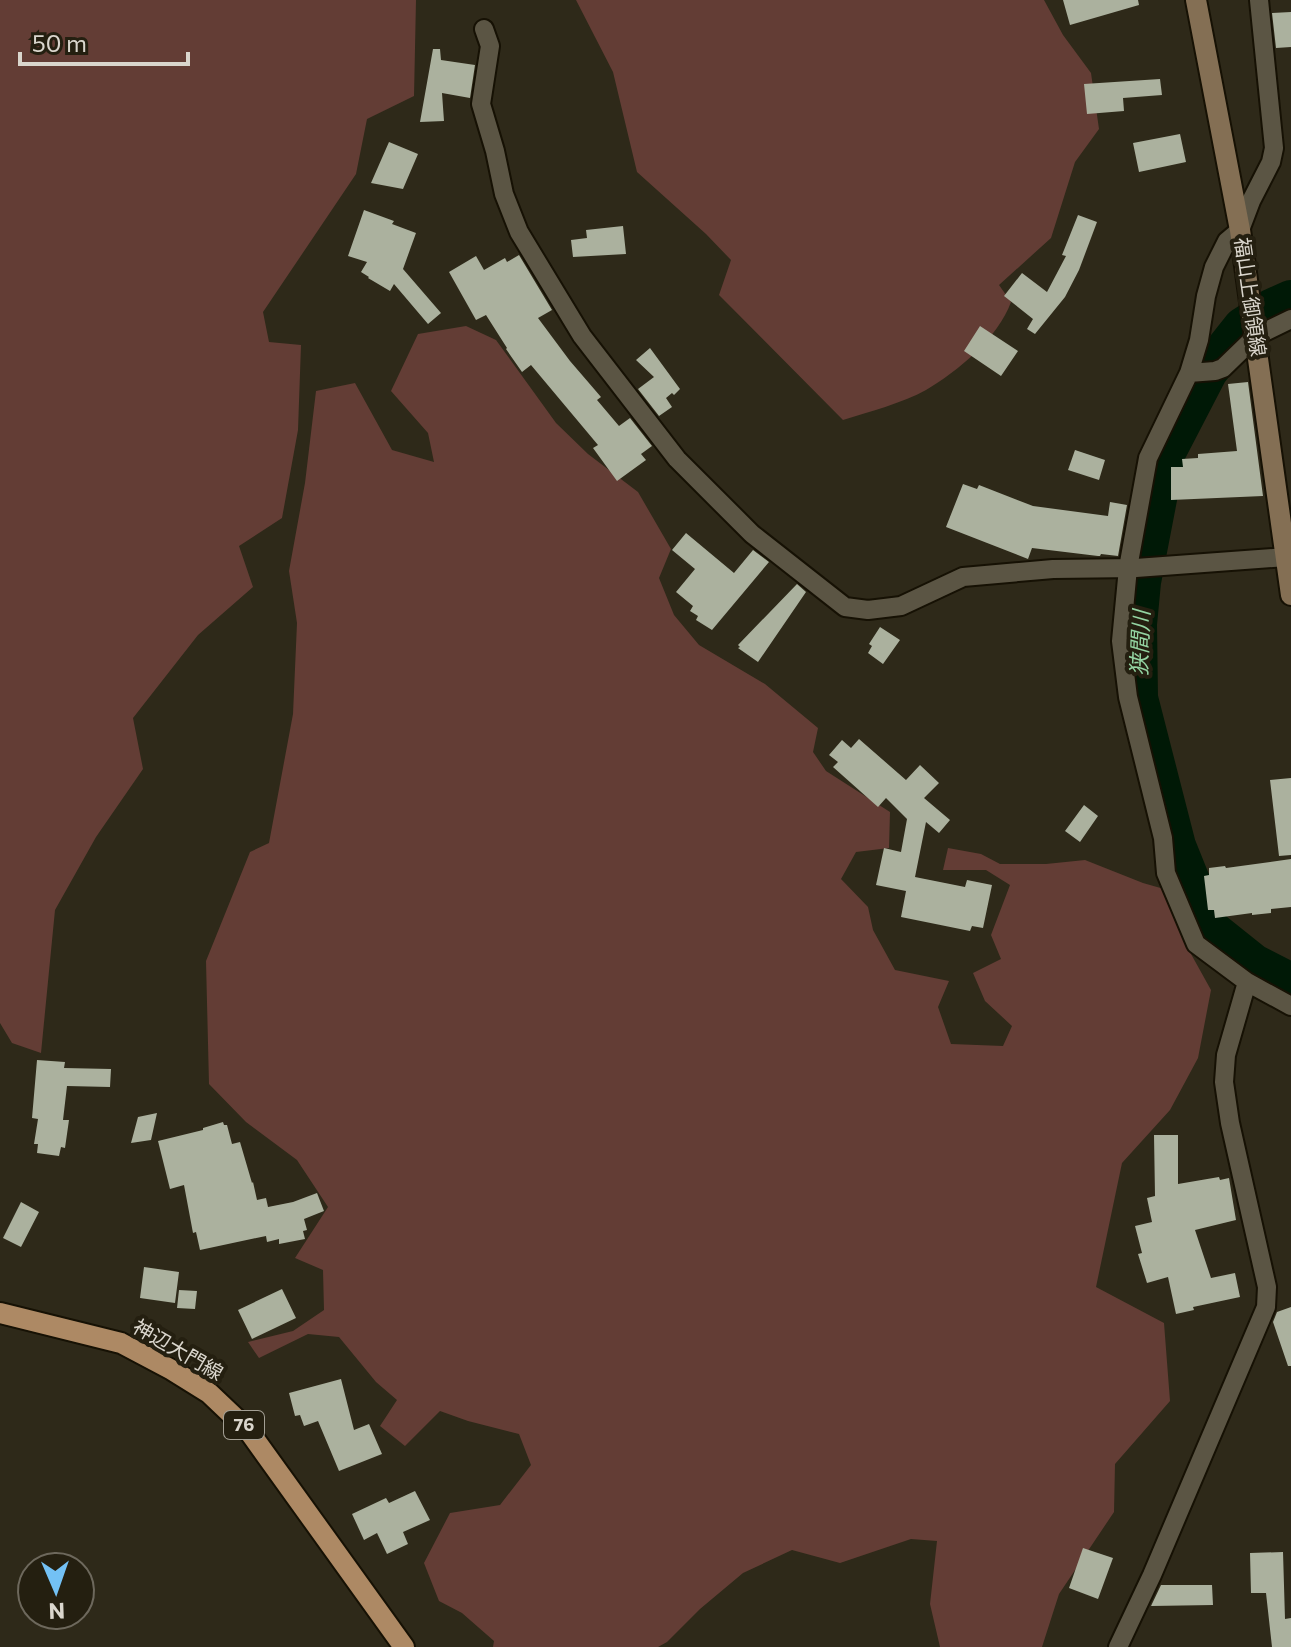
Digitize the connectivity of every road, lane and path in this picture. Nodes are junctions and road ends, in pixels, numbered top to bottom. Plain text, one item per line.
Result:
1 (1196, 0) edge
2 (1259, 0) edge
3 (484, 29) dead end
4 (1240, 230) junction
5 (1291, 319) edge
6 (1254, 325) junction
7 (1189, 373) junction
8 (1286, 557) junction
9 (1139, 567) junction
10 (1291, 595) edge
11 (1247, 982) junction
12 (1291, 1006) edge
13 (0, 1313) edge
14 (404, 1647) edge
15 (1118, 1647) edge

1 - 4 main road, 福山上御領線
2 - 4 street
3 - 9 street
4 - 6 main road, 福山上御領線
4 - 7 street
5 - 6 street
6 - 7 street
6 - 8 main road, 福山上御領線
7 - 9 street
8 - 9 street
8 - 10 main road, 福山上御領線
9 - 11 street
11 - 12 street
11 - 15 street
13 - 14 main road, 神辺大門線 / 76

